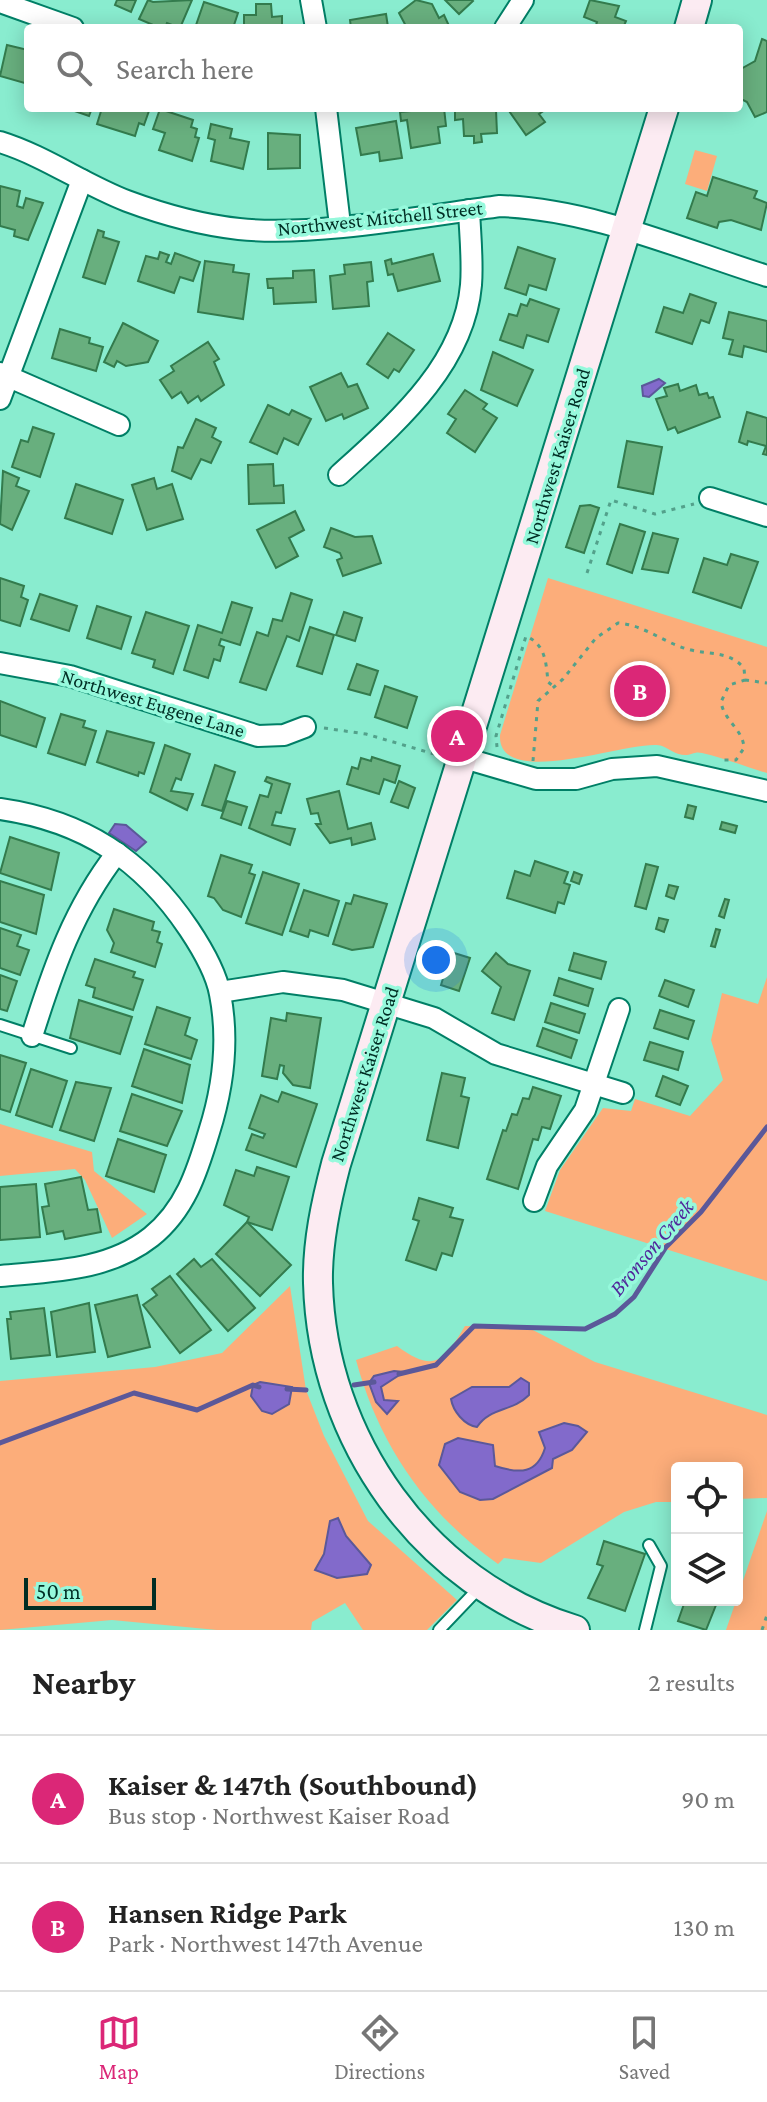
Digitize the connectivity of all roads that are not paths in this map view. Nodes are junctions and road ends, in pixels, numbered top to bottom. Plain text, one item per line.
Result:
1 (311, 0) edge
2 (523, 0) edge
3 (697, 0) edge
4 (0, 2) edge
5 (62, 24) edge
6 (315, 24) edge
7 (508, 24) edge
8 (690, 24) edge
9 (326, 112) edge
10 (663, 112) edge
11 (0, 142) edge
12 (82, 180) junction
13 (469, 210) junction
14 (340, 225) junction
15 (627, 231) junction
16 (767, 276) edge
17 (4, 374) edge
18 (0, 399) edge
19 (119, 425) dead end
20 (339, 475) dead end
21 (710, 498) road end
22 (767, 516) edge
23 (0, 663) edge
24 (305, 727) road end
25 (463, 760) junction
26 (767, 791) edge
27 (0, 809) edge
28 (117, 853) junction
29 (220, 992) junction
30 (387, 1004) junction
31 (619, 1009) dead end
32 (0, 1025) edge
33 (32, 1036) junction
34 (71, 1048) dead end
35 (594, 1084) junction
36 (623, 1093) dead end
37 (534, 1201) dead end
38 (0, 1276) edge
39 (649, 1545) dead end
40 (481, 1585) junction
41 (439, 1630) edge
42 (575, 1630) edge
43 (645, 1630) edge

1 - 6 street
2 - 7 street
3 - 8 main road
4 - 5 street
9 - 14 street
10 - 15 main road, Northwest Kaiser Road
11 - 12 street, Northwest Mitchell Street
12 - 14 street, Northwest Mitchell Street
12 - 17 street
13 - 14 street, Northwest Mitchell Street
13 - 15 street, Northwest Mitchell Street
13 - 20 street
15 - 16 street, Northwest Mitchell Street
15 - 25 main road, Northwest Kaiser Road
17 - 18 street
17 - 19 street
21 - 22 street
23 - 24 street, Northwest Eugene Lane
25 - 26 street
25 - 30 main road, Northwest Kaiser Road
27 - 28 street
28 - 29 street
28 - 33 street
29 - 30 street
29 - 38 street
30 - 35 street
30 - 40 main road, Northwest Kaiser Road
31 - 35 street
32 - 33 lane
33 - 34 lane
35 - 36 street
35 - 37 street
39 - 43 lane
40 - 41 lane
40 - 42 main road, Northwest Kaiser Road

